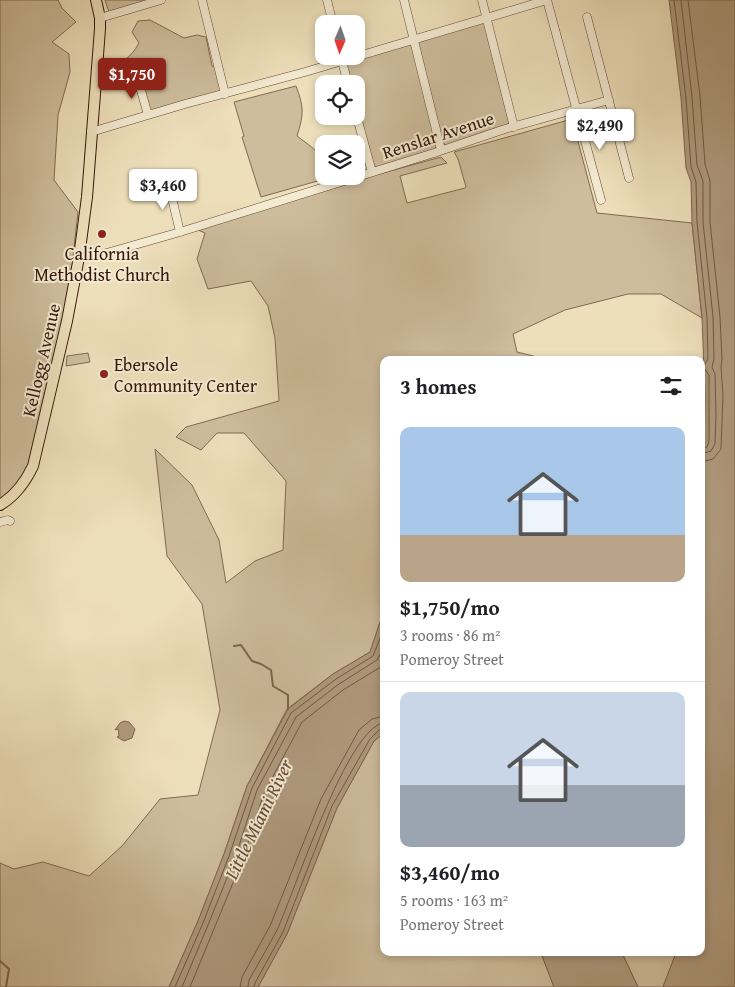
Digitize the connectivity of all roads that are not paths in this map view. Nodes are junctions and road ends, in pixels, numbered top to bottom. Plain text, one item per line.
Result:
1 (96, 0) edge
2 (161, 0) edge
3 (202, 0) edge
4 (327, 0) edge
5 (404, 0) edge
6 (482, 0) edge
7 (547, 0) edge
8 (331, 15) edge
9 (587, 17) dead end
10 (100, 18) junction
11 (487, 19) junction
12 (414, 40) junction
13 (365, 53) edge
14 (322, 65) edge
15 (138, 80) dead end
16 (225, 94) junction
17 (609, 100) junction
18 (577, 108) junction
19 (148, 115) junction
20 (359, 125) edge
21 (514, 127) junction
22 (92, 132) junction
23 (442, 150) junction
24 (372, 172) junction
25 (629, 178) dead end
26 (170, 185) dead end
27 (601, 200) dead end
28 (180, 232) junction
29 (79, 257) junction
30 (0, 505) edge
31 (10, 521) dead end
32 (0, 522) edge

1 - 10 main road, Kellogg Avenue
2 - 10 street
3 - 16 street
4 - 8 street
5 - 12 street
6 - 11 street
7 - 11 street
7 - 18 street
9 - 17 street
10 - 22 main road, Kellogg Avenue
11 - 12 street
11 - 21 street
12 - 13 street
12 - 23 street
14 - 16 street
15 - 19 street
16 - 19 street
17 - 18 street, Renslar Avenue
17 - 25 street
18 - 21 street, Renslar Avenue
18 - 27 street
19 - 22 street
20 - 24 street
21 - 23 street, Renslar Avenue
22 - 29 main road, Kellogg Avenue
23 - 24 street, Renslar Avenue
24 - 28 street, Renslar Avenue
26 - 28 street
28 - 29 street, Renslar Avenue
29 - 30 main road, Kellogg Avenue
31 - 32 street

